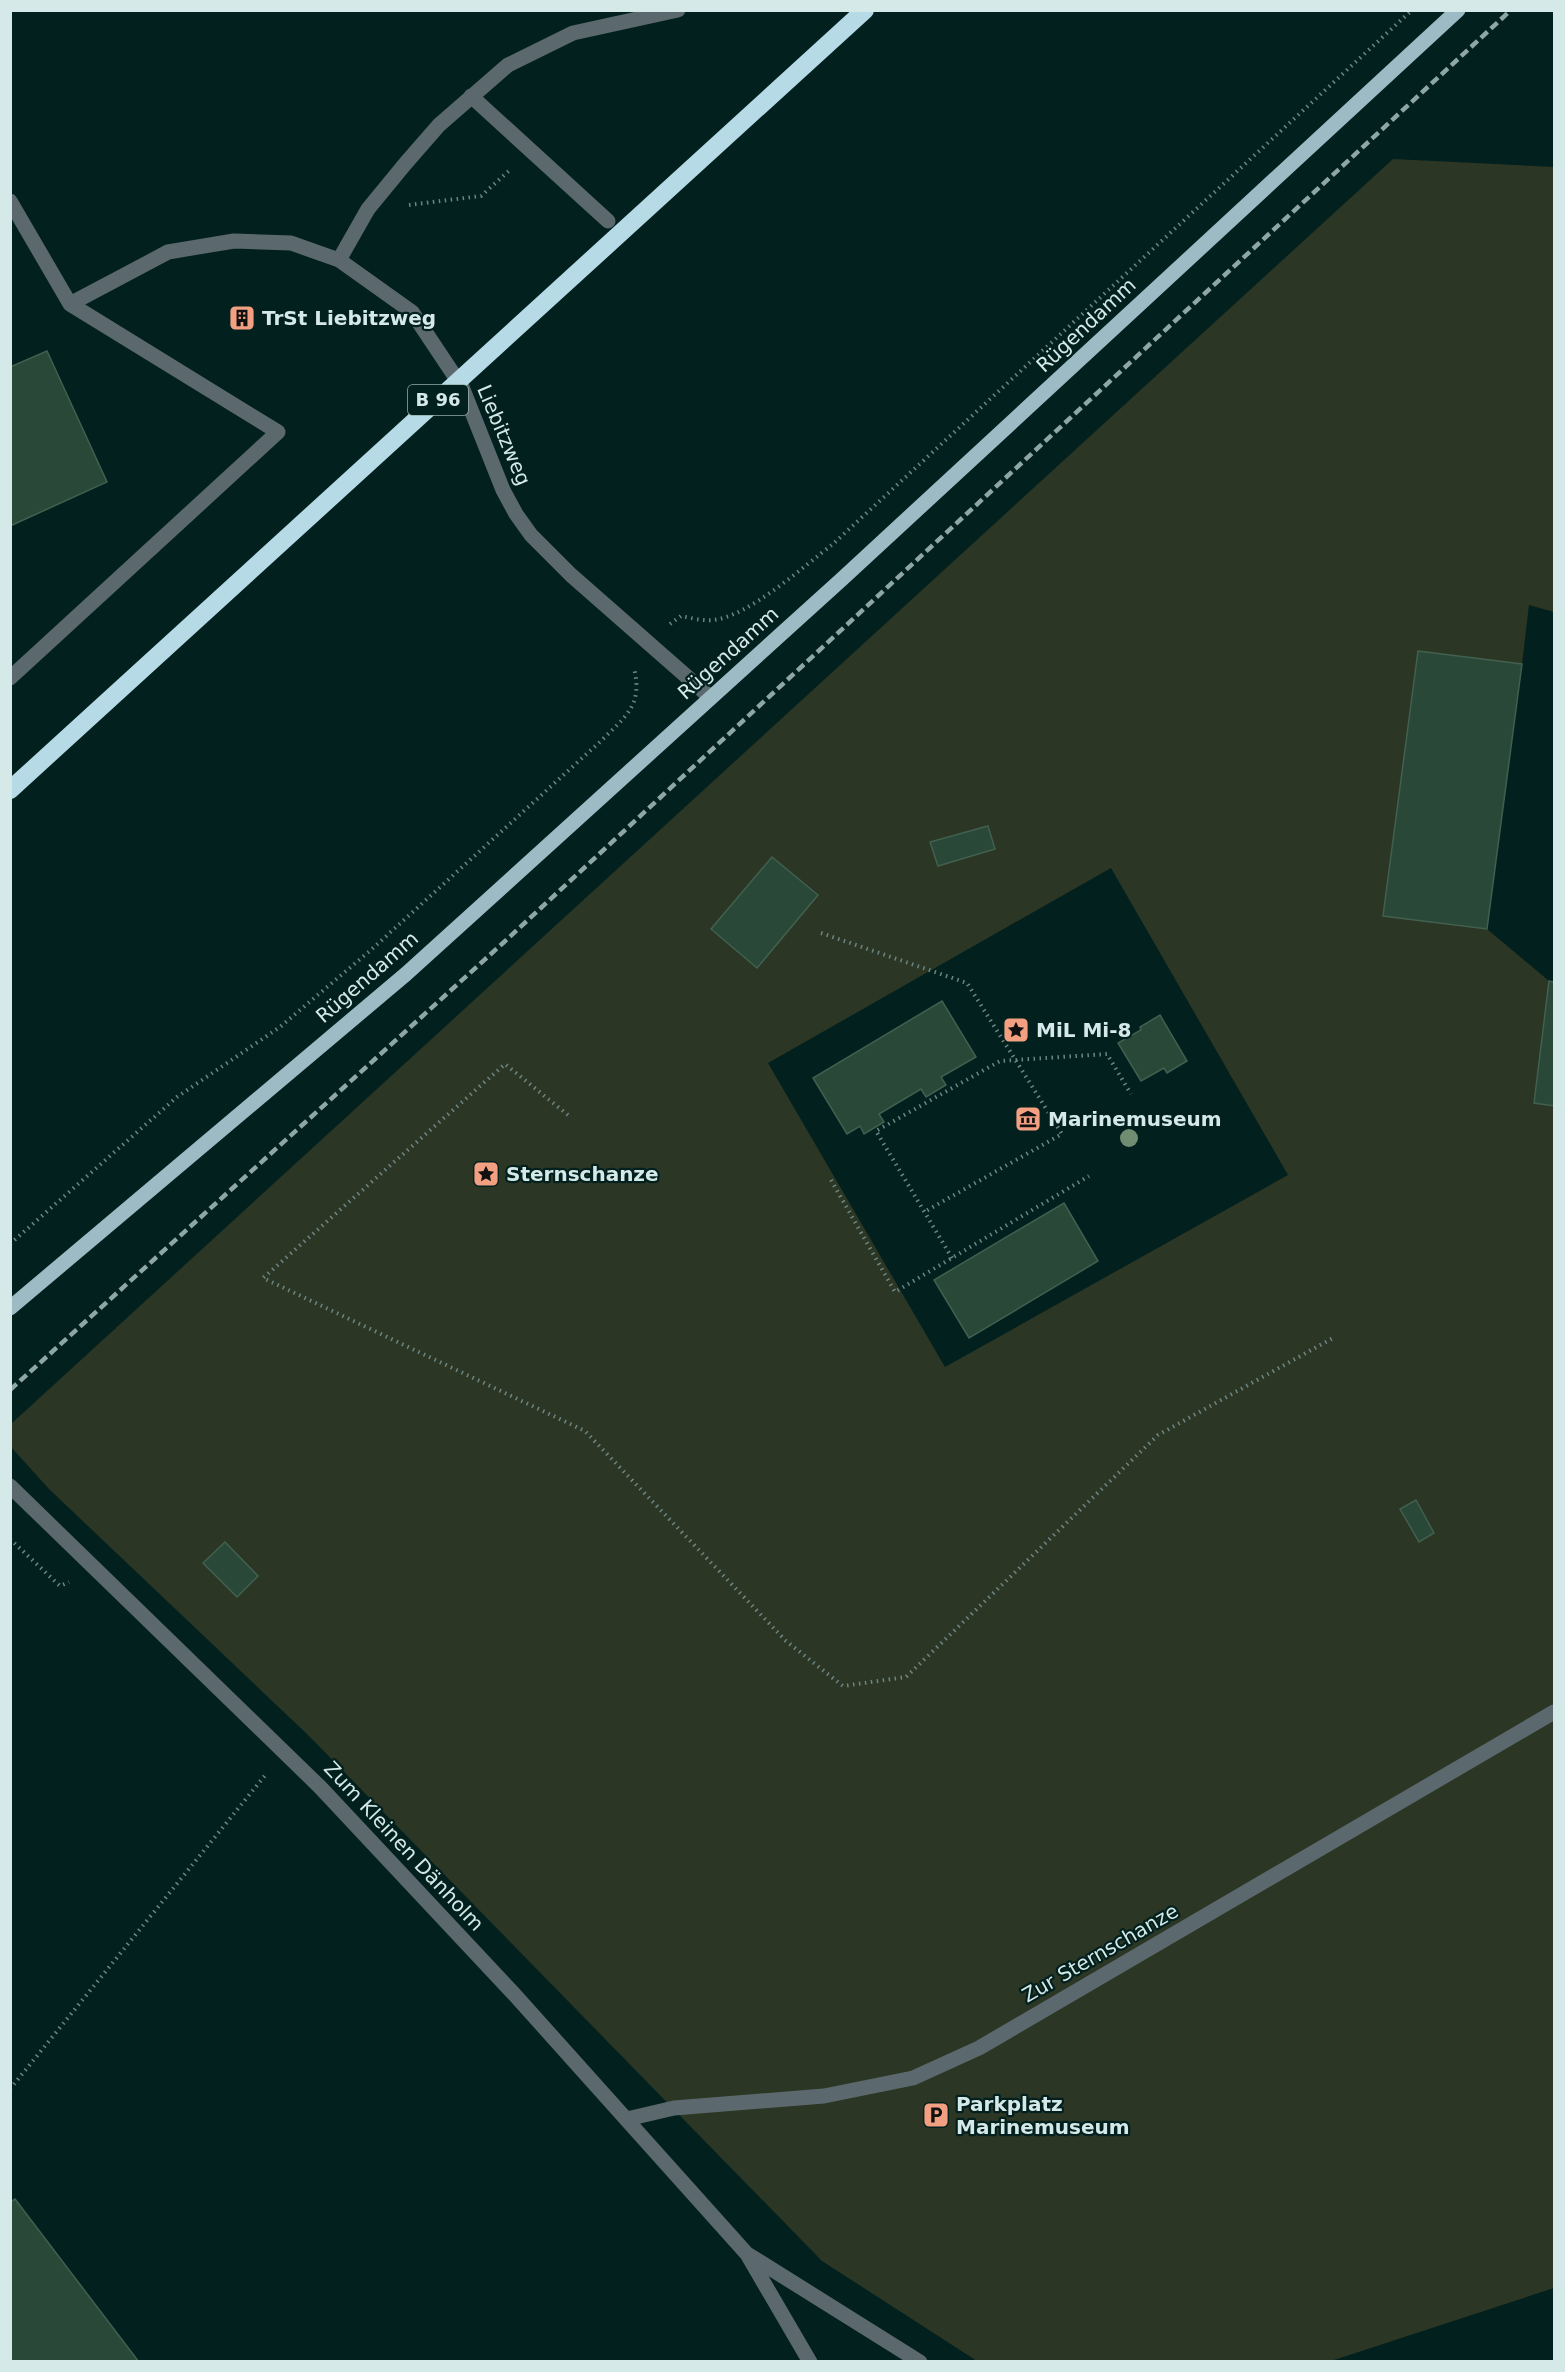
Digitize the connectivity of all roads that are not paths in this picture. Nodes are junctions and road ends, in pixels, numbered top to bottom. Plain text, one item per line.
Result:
1 (678, 10) edge
2 (865, 10) edge
3 (1458, 10) edge
4 (471, 96) junction
5 (10, 201) edge
6 (608, 221) dead end
7 (339, 260) junction
8 (70, 304) junction
9 (10, 678) edge
10 (710, 697) junction
11 (10, 790) edge
12 (10, 1308) edge
13 (12, 1490) edge
14 (1554, 1712) edge
15 (627, 2119) junction
16 (747, 2254) junction
17 (810, 2361) edge
18 (920, 2361) edge

1 - 4 street
2 - 11 highway, B 96, bridge
3 - 10 main road, Rügendamm
4 - 6 street
4 - 7 street
5 - 8 street
7 - 8 street, Liebitzweg
7 - 10 street, Liebitzweg
8 - 9 street
10 - 12 main road, Rügendamm
13 - 15 street, Zum Kleinen Dänholm
14 - 15 street, Zur Sternschanze
15 - 16 street, Zum Kleinen Dänholm
16 - 17 street, Zum Kleinen Dänholm
16 - 18 street, Zum Kleinen Dänholm

